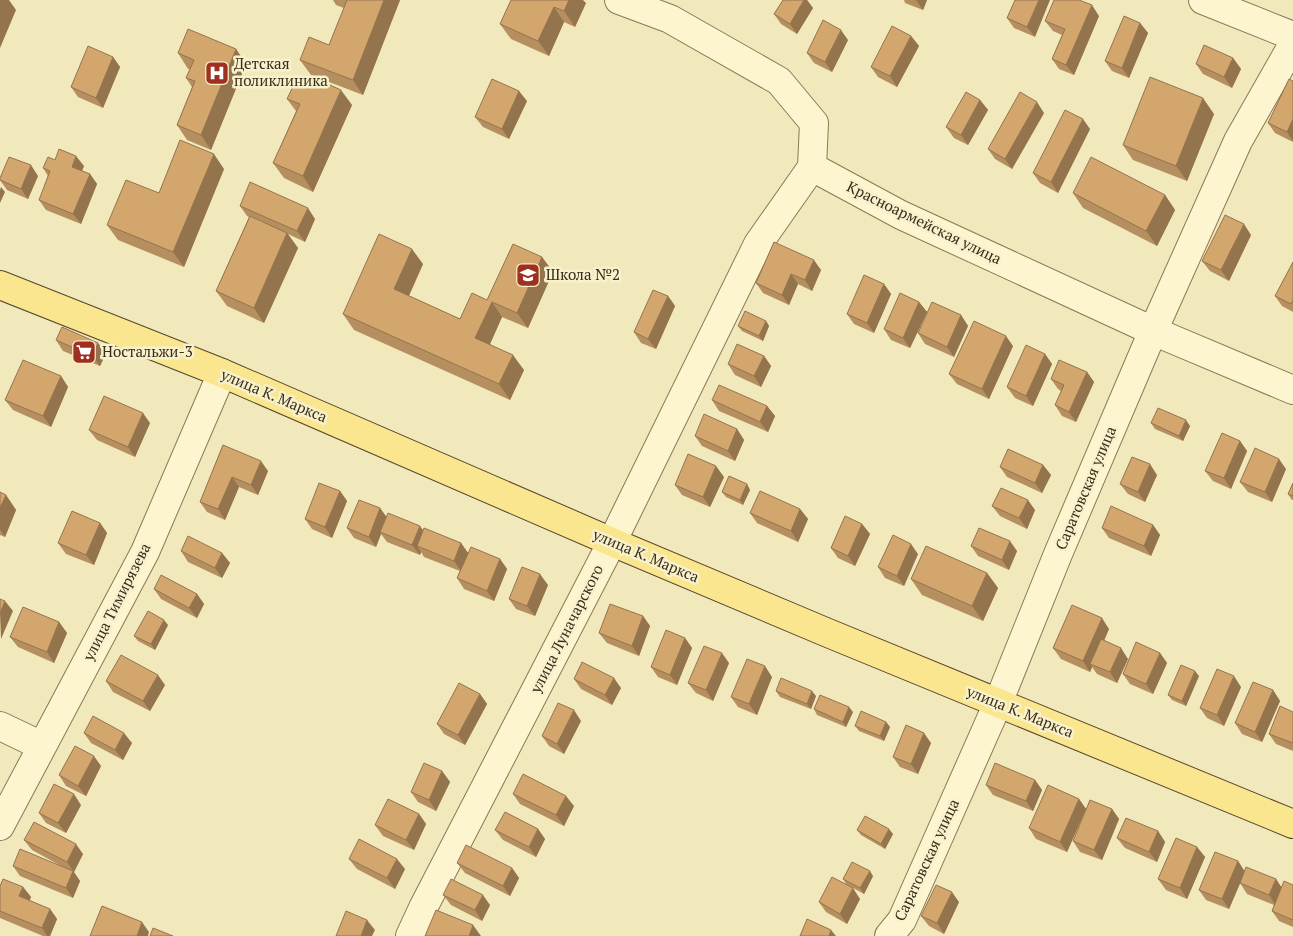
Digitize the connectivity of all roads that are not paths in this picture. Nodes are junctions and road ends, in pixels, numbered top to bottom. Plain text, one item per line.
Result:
1 (619, 0) edge
2 (1203, 0) edge
3 (1293, 36) edge
4 (1293, 44) edge
5 (812, 167) junction
6 (0, 285) edge
7 (1153, 332) junction
8 (222, 373) junction
9 (1293, 390) edge
10 (612, 542) junction
11 (998, 703) junction
12 (0, 726) edge
13 (42, 746) junction
14 (1293, 824) edge
15 (0, 826) edge
16 (410, 936) edge
17 (889, 936) edge

1 - 5 street
2 - 3 street
4 - 7 street, Саратовская улица
5 - 7 street, Красноармейская улица
5 - 10 street, улица Луначарского
6 - 8 main road, улица К. Маркса
7 - 9 street, Красноармейская улица
7 - 11 street, Саратовская улица
8 - 10 main road, улица К. Маркса
8 - 13 street, улица Тимирязева
10 - 11 main road, улица К. Маркса
10 - 16 street, улица Луначарского
11 - 14 main road, улица К. Маркса
11 - 17 street, Саратовская улица
12 - 13 street
13 - 15 street, улица Тимирязева

